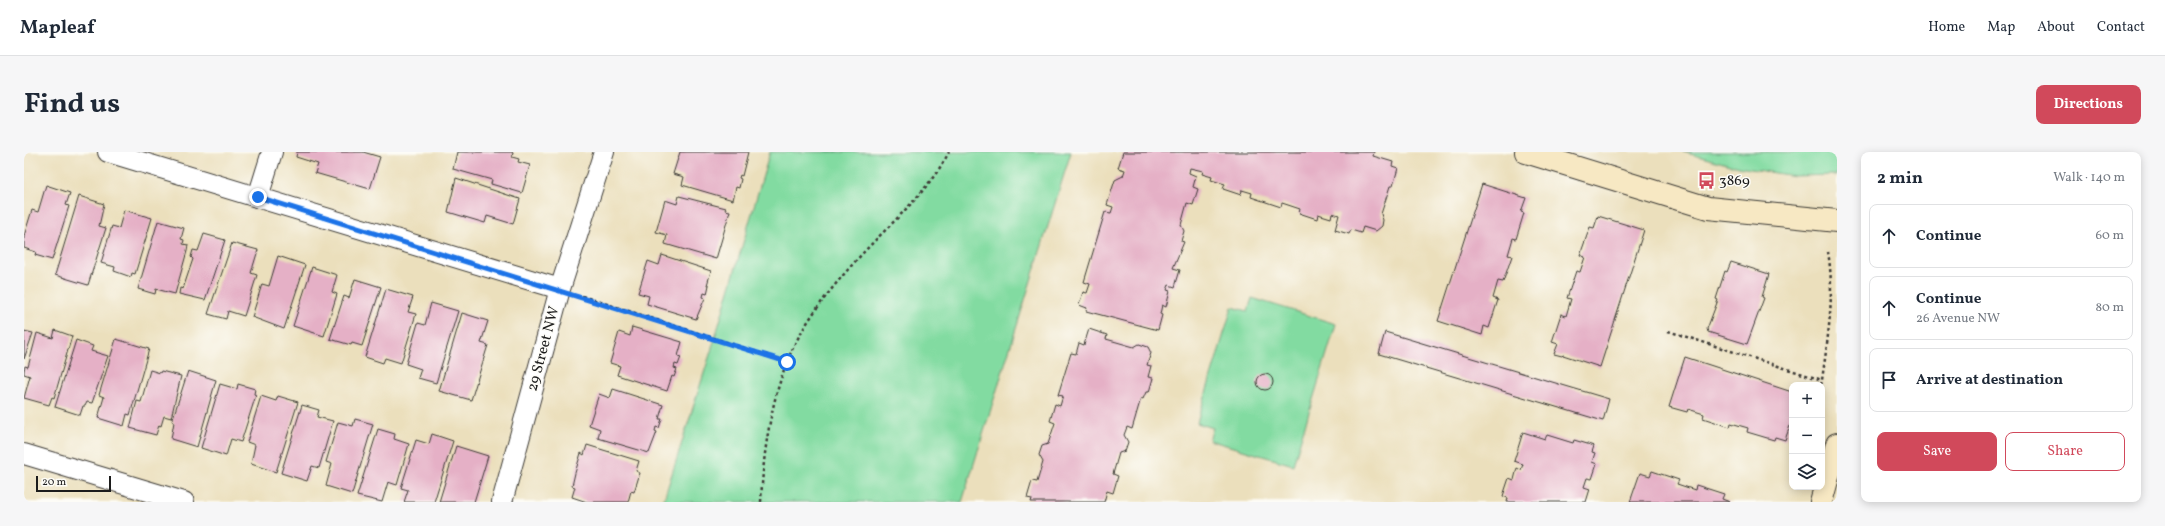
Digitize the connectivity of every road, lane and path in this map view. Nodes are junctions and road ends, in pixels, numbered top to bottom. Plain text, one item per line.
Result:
1 (108, 152) edge
2 (272, 152) edge
3 (604, 152) edge
4 (949, 152) edge
5 (1526, 152) edge
6 (258, 197) junction
7 (1837, 221) edge
8 (1828, 252) dead end
9 (560, 289) junction
10 (1668, 331) dead end
11 (787, 362) junction
12 (1822, 380) joint
13 (1837, 444) edge
14 (24, 454) edge
15 (184, 502) edge
16 (502, 502) edge
17 (761, 502) edge
18 (1821, 502) edge

1 - 6 street
2 - 6 street
3 - 9 street, 29 Street NW
4 - 11 path
5 - 7 street
6 - 9 street
8 - 12 path
9 - 11 path
9 - 16 street, 29 Street NW
10 - 12 path
11 - 17 path
13 - 18 street
14 - 15 street

